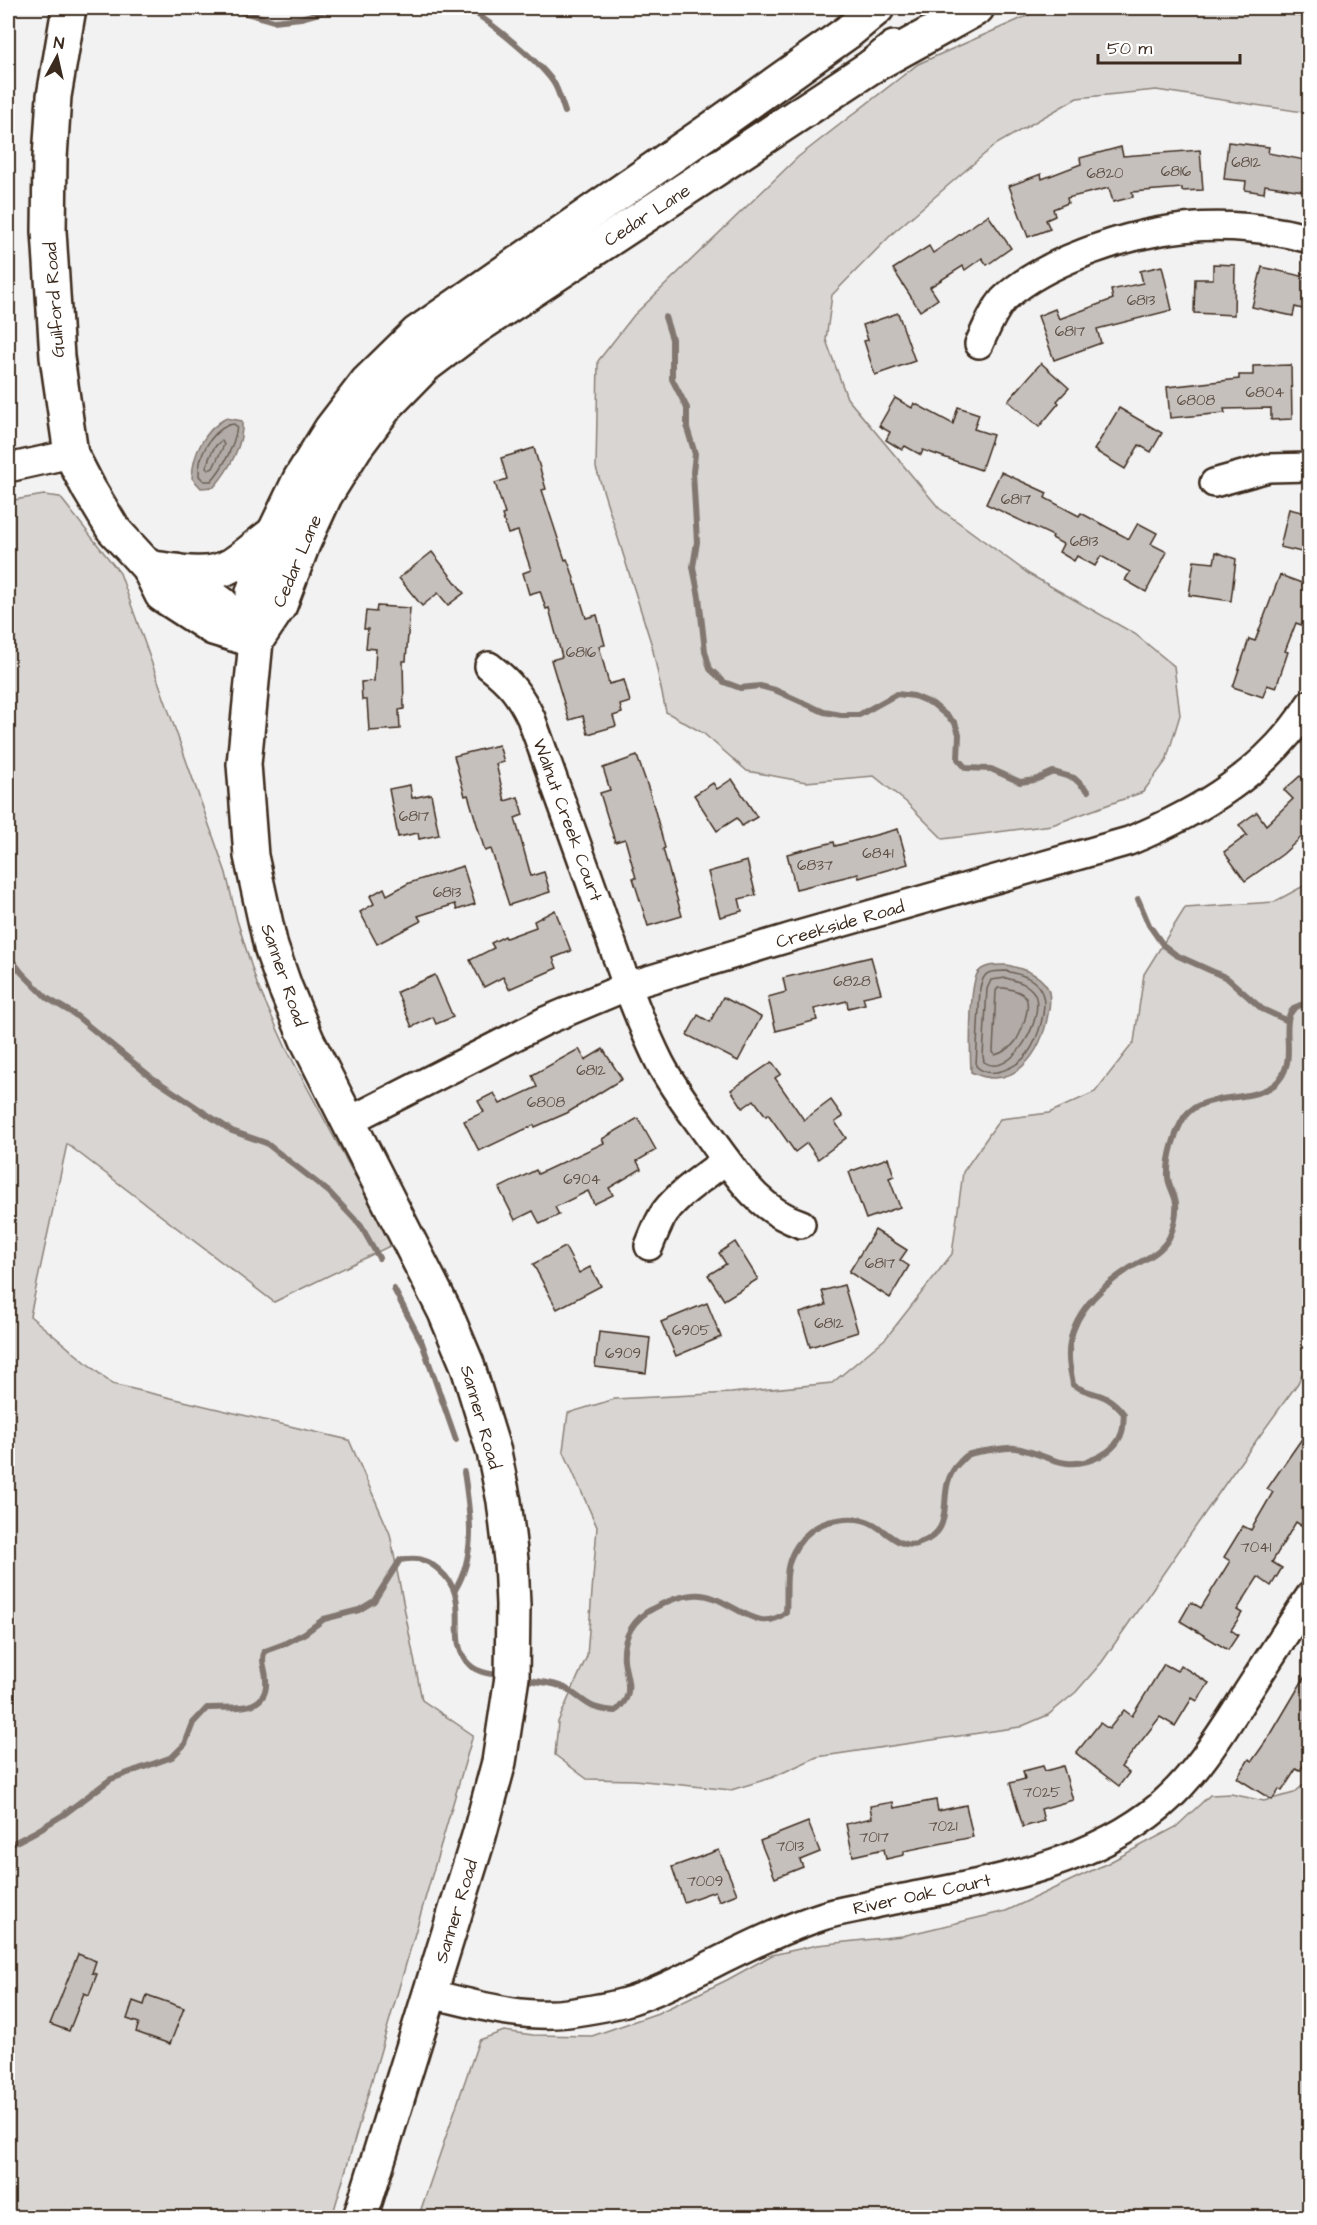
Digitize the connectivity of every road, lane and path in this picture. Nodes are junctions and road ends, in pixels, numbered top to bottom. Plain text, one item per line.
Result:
1 (69, 8) edge
2 (877, 8) edge
3 (946, 8) edge
4 (977, 8) edge
5 (872, 66) junction
6 (1310, 239) edge
7 (979, 344) dead end
8 (71, 454) junction
9 (1310, 467) edge
10 (8, 468) edge
11 (1214, 483) dead end
12 (274, 533) junction
13 (162, 569) junction
14 (256, 641) junction
15 (489, 666) dead end
16 (1310, 704) edge
17 (628, 986) junction
18 (349, 1121) junction
19 (726, 1160) junction
20 (801, 1224) dead end
21 (649, 1246) dead end
22 (1310, 1596) edge
23 (431, 1994) junction
24 (360, 2217) edge

1 - 8 main road, Guilford Road
2 - 12 main road, Cedar Lane
3 - 5 main road, Cedar Lane
4 - 5 main road
5 - 14 main road, Cedar Lane
6 - 7 street
8 - 10 street
8 - 13 main road, Guilford Road
9 - 11 street
12 - 13 main road
12 - 14 main road, Cedar Lane
13 - 14 main road, Guilford Road
14 - 18 main road, Sanner Road
15 - 17 street, Walnut Creek Court
16 - 17 street, Creekside Road
17 - 18 street, Creekside Road
17 - 19 street, Walnut Creek Court
18 - 23 main road, Sanner Road
19 - 20 street, Walnut Creek Court
19 - 21 street
22 - 23 street, River Oak Court
23 - 24 main road, Sanner Road

